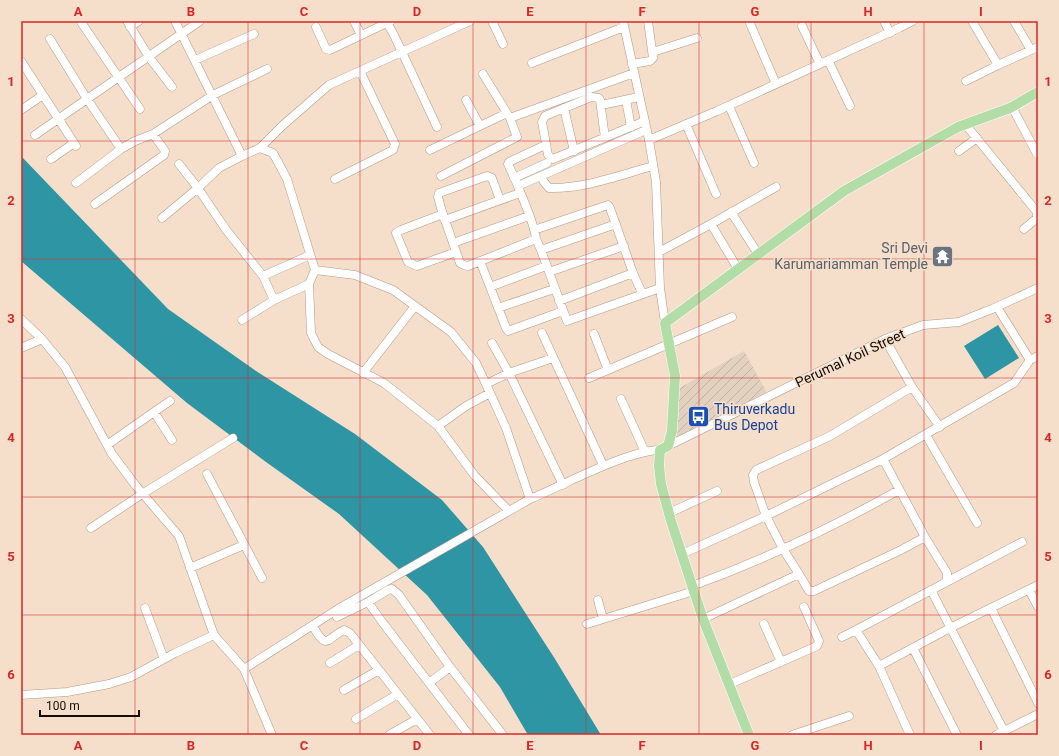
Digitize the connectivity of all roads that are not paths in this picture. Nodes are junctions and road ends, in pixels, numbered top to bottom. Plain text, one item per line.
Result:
1 (139, 21) edge
2 (175, 21) edge
3 (200, 21) edge
4 (354, 21) edge
5 (470, 21) edge
6 (492, 21) edge
7 (648, 21) edge
8 (749, 21) edge
9 (884, 21) edge
10 (912, 21) edge
11 (972, 21) edge
12 (1014, 21) edge
13 (81, 22) edge
14 (388, 22) edge
15 (128, 24) edge
16 (623, 24) edge
17 (802, 26) dead end
18 (316, 27) dead end
19 (890, 32) junction
20 (182, 34) junction
21 (254, 34) dead end
22 (361, 35) junction
23 (697, 38) dead end
24 (50, 39) dead end
25 (503, 44) dead end
26 (1034, 49) edge
27 (401, 52) junction
28 (653, 52) junction
29 (149, 57) junction
30 (195, 60) junction
31 (828, 60) junction
32 (21, 61) edge
33 (532, 63) dead end
34 (820, 64) junction
35 (998, 65) junction
36 (267, 69) dead end
37 (633, 69) junction
38 (360, 71) junction
39 (483, 74) dead end
40 (118, 77) junction
41 (966, 81) dead end
42 (776, 84) junction
43 (172, 87) dead end
44 (1038, 92) edge
45 (43, 95) junction
46 (213, 95) junction
47 (639, 97) junction
48 (87, 99) junction
49 (466, 100) dead end
50 (626, 100) junction
51 (601, 105) junction
52 (729, 106) junction
53 (850, 106) dead end
54 (1012, 107) junction
55 (564, 108) junction
56 (140, 109) dead end
57 (21, 110) edge
58 (509, 116) junction
59 (58, 119) junction
60 (686, 124) junction
61 (966, 124) junction
62 (480, 126) junction
63 (646, 126) junction
64 (436, 127) dead end
65 (631, 127) junction
66 (153, 134) junction
67 (35, 135) dead end
68 (605, 138) junction
69 (977, 138) junction
70 (649, 140) junction
71 (541, 147) dead end
72 (260, 148) junction
73 (121, 149) junction
74 (430, 150) dead end
75 (574, 150) junction
76 (959, 151) dead end
77 (1037, 154) dead end
78 (242, 156) junction
79 (51, 159) dead end
80 (547, 163) dead end
81 (754, 163) dead end
82 (179, 164) dead end
83 (653, 166) junction
84 (441, 176) dead end
85 (541, 176) junction
86 (335, 179) dead end
87 (76, 183) dead end
88 (517, 186) junction
89 (776, 187) dead end
90 (198, 188) junction
91 (716, 194) dead end
92 (500, 200) junction
93 (95, 204) dead end
94 (731, 212) junction
95 (529, 216) junction
96 (444, 217) junction
97 (162, 218) dead end
98 (616, 224) junction
99 (711, 224) junction
100 (1024, 229) dead end
101 (534, 230) junction
102 (536, 239) junction
103 (453, 243) junction
104 (624, 246) junction
105 (541, 250) junction
106 (456, 252) junction
107 (658, 252) junction
108 (758, 254) junction
109 (310, 255) junction
110 (480, 261) junction
111 (547, 269) junction
112 (738, 269) junction
113 (315, 270) junction
114 (633, 273) junction
115 (263, 276) junction
116 (309, 284) junction
117 (490, 286) junction
118 (660, 288) junction
119 (1038, 288) edge
120 (554, 289) junction
121 (642, 293) junction
122 (274, 300) junction
123 (559, 301) junction
124 (415, 306) junction
125 (997, 307) junction
126 (498, 308) junction
127 (563, 311) junction
128 (732, 317) dead end
129 (21, 319) edge
130 (242, 320) dead end
131 (665, 323) junction
132 (542, 333) dead end
133 (594, 334) dead end
134 (42, 339) junction
135 (885, 339) junction
136 (492, 343) dead end
137 (669, 344) junction
138 (21, 348) edge
139 (1038, 356) edge
140 (553, 358) junction
141 (1030, 360) junction
142 (608, 370) junction
143 (363, 373) junction
144 (509, 373) junction
145 (589, 378) dead end
146 (486, 384) junction
147 (912, 387) junction
148 (490, 393) junction
149 (621, 399) dead end
150 (170, 401) dead end
151 (154, 412) junction
152 (438, 426) junction
153 (940, 427) junction
154 (926, 435) junction
155 (234, 438) dead end
156 (172, 440) dead end
157 (107, 445) junction
158 (664, 448) junction
159 (645, 452) junction
160 (882, 460) junction
161 (603, 465) junction
162 (207, 474) dead end
163 (563, 485) junction
164 (899, 490) junction
165 (717, 491) dead end
166 (142, 494) junction
167 (530, 499) junction
168 (509, 511) junction
169 (669, 513) junction
170 (766, 516) junction
171 (977, 523) dead end
172 (91, 528) dead end
173 (925, 537) junction
174 (1022, 542) dead end
175 (244, 544) junction
176 (783, 549) junction
177 (682, 554) junction
178 (190, 568) junction
179 (799, 574) junction
180 (262, 578) dead end
181 (945, 583) junction
182 (1038, 585) edge
183 (693, 588) junction
184 (931, 590) junction
185 (1029, 590) junction
186 (598, 600) dead end
187 (368, 602) junction
188 (804, 607) dead end
189 (1038, 607) edge
190 (145, 608) dead end
191 (991, 608) junction
192 (604, 619) junction
193 (703, 619) junction
194 (587, 624) dead end
195 (764, 624) dead end
196 (313, 627) junction
197 (950, 628) junction
198 (856, 630) junction
199 (214, 635) junction
200 (842, 637) dead end
201 (359, 645) junction
202 (913, 648) junction
203 (164, 659) junction
204 (781, 662) junction
205 (330, 663) dead end
206 (879, 666) junction
207 (450, 667) junction
208 (244, 669) junction
209 (379, 670) junction
210 (429, 683) junction
211 (730, 684) junction
212 (344, 690) dead end
213 (398, 694) junction
214 (21, 695) edge
215 (1038, 703) edge
216 (1038, 714) edge
217 (849, 716) dead end
218 (356, 719) dead end
219 (417, 719) junction
220 (1004, 731) junction
221 (272, 735) edge
222 (389, 735) edge
223 (430, 735) edge
224 (469, 735) edge
225 (503, 735) edge
226 (749, 735) edge
227 (792, 735) edge
228 (910, 735) edge
229 (958, 735) edge
230 (996, 735) edge

1 - 15 street
2 - 20 street
3 - 20 street
4 - 22 street
5 - 27 street
6 - 25 street
7 - 28 street
8 - 42 street
9 - 19 street
10 - 19 street
11 - 35 street
12 - 26 street
13 - 40 street
14 - 22 street
14 - 27 street
15 - 29 street
16 - 33 street
16 - 37 street
17 - 34 street
18 - 22 street
19 - 31 street
20 - 29 street
20 - 30 street
21 - 30 street
23 - 28 street
24 - 48 street
26 - 35 street
27 - 38 street
27 - 64 street
28 - 37 street
29 - 40 street
29 - 43 street
30 - 46 street
31 - 34 street
31 - 53 street
32 - 45 street
34 - 42 street
35 - 41 street
36 - 46 street
37 - 47 street
37 - 58 street
38 - 72 street
38 - 86 street
39 - 58 street
40 - 48 street
40 - 56 street
42 - 52 street
44 - 54 main road
45 - 57 street
45 - 59 street
46 - 66 street
46 - 78 street
47 - 50 street
47 - 63 street
48 - 59 street
48 - 73 street
49 - 62 street
50 - 51 street
50 - 65 street
51 - 55 street
51 - 68 street
52 - 60 street
52 - 81 street
54 - 61 main road
54 - 77 street
55 - 75 street
55 - 75 street
58 - 62 street
58 - 84 street
59 - 67 street
59 - 79 street
60 - 70 street
60 - 91 street
61 - 69 street
61 - 108 main road
62 - 74 street
63 - 65 street
63 - 70 street
63 - 85 street
65 - 68 street
66 - 73 street
66 - 93 street
68 - 75 street
69 - 76 street
69 - 100 street
70 - 83 street
71 - 88 street
72 - 78 street
72 - 109 street
73 - 87 street
78 - 90 street
80 - 88 street
82 - 90 street
83 - 85 street
83 - 107 street
85 - 88 street
88 - 92 street
88 - 95 street
89 - 94 street
90 - 97 street
90 - 115 street
92 - 96 street
92 - 96 street
94 - 99 street
94 - 108 street
95 - 101 street
95 - 103 street
96 - 103 street
96 - 106 street
98 - 101 street
98 - 104 street
98 - 105 street
99 - 107 street
99 - 112 street
101 - 102 street
102 - 105 street
102 - 110 street
103 - 106 street
104 - 111 street
104 - 114 street
105 - 111 street
106 - 110 street
107 - 118 street
108 - 112 main road
109 - 113 street
109 - 115 street
110 - 117 street
111 - 117 street
111 - 120 street
112 - 131 main road
113 - 116 street
113 - 124 street
114 - 121 street
114 - 123 street
115 - 122 street
116 - 122 street
116 - 143 street
117 - 126 street
118 - 121 street
118 - 131 street
119 - 125 street, Perumal Koil Street
120 - 123 street
120 - 126 street
121 - 127 street
122 - 130 street
123 - 127 street
124 - 143 street
124 - 146 street
125 - 135 street, Perumal Koil Street
125 - 141 street
126 - 127 street
128 - 137 street
129 - 134 street
131 - 137 main road
132 - 140 street
133 - 142 street
134 - 138 street
134 - 157 street
135 - 147 street
135 - 158 street, Perumal Koil Street
136 - 144 street
137 - 142 street
137 - 158 main road
139 - 141 street
140 - 144 street
140 - 161 street
141 - 153 street
142 - 145 street
143 - 152 street
144 - 146 street
144 - 163 street
146 - 148 street
147 - 153 street
147 - 170 street
148 - 152 street
148 - 167 street
149 - 159 street
150 - 151 street
151 - 156 street
151 - 157 street
152 - 168 street
153 - 154 street
154 - 160 street
154 - 171 street
155 - 166 street
157 - 166 street
158 - 159 street, Perumal Koil Street
158 - 169 main road
159 - 161 street, Perumal Koil Street
160 - 164 street
160 - 170 street
161 - 163 street, Perumal Koil Street
162 - 175 street
163 - 167 street, Perumal Koil Street
164 - 173 street
164 - 176 street
165 - 169 street
166 - 172 street
166 - 178 street
167 - 168 street, Perumal Koil Street
168 - 196 street, Perumal Koil Street
169 - 177 main road
170 - 176 street
170 - 177 street
173 - 179 street
173 - 181 street
174 - 181 street
175 - 178 street
175 - 180 street
176 - 179 street
176 - 183 street
177 - 183 main road
178 - 199 street
179 - 193 street
181 - 184 street
182 - 185 street
183 - 192 street
183 - 193 main road
184 - 197 street
184 - 198 street
185 - 189 street
185 - 191 street
186 - 192 street
187 - 196 street
187 - 207 street
187 - 210 street
188 - 204 street
190 - 203 street
191 - 197 street
191 - 215 street
192 - 194 street
193 - 211 main road
195 - 204 street
196 - 201 street
196 - 208 street
197 - 202 street
197 - 220 street
198 - 200 street
198 - 206 street
199 - 203 street
199 - 208 street
201 - 205 street
201 - 209 street
202 - 206 street
202 - 229 street
203 - 214 street
204 - 211 street
206 - 228 street
207 - 210 street
207 - 225 street
208 - 221 street
209 - 212 street
209 - 213 street
210 - 224 street
211 - 226 main road
213 - 218 street
213 - 219 street
216 - 220 street
217 - 227 street
219 - 222 street
219 - 223 street
220 - 230 street

